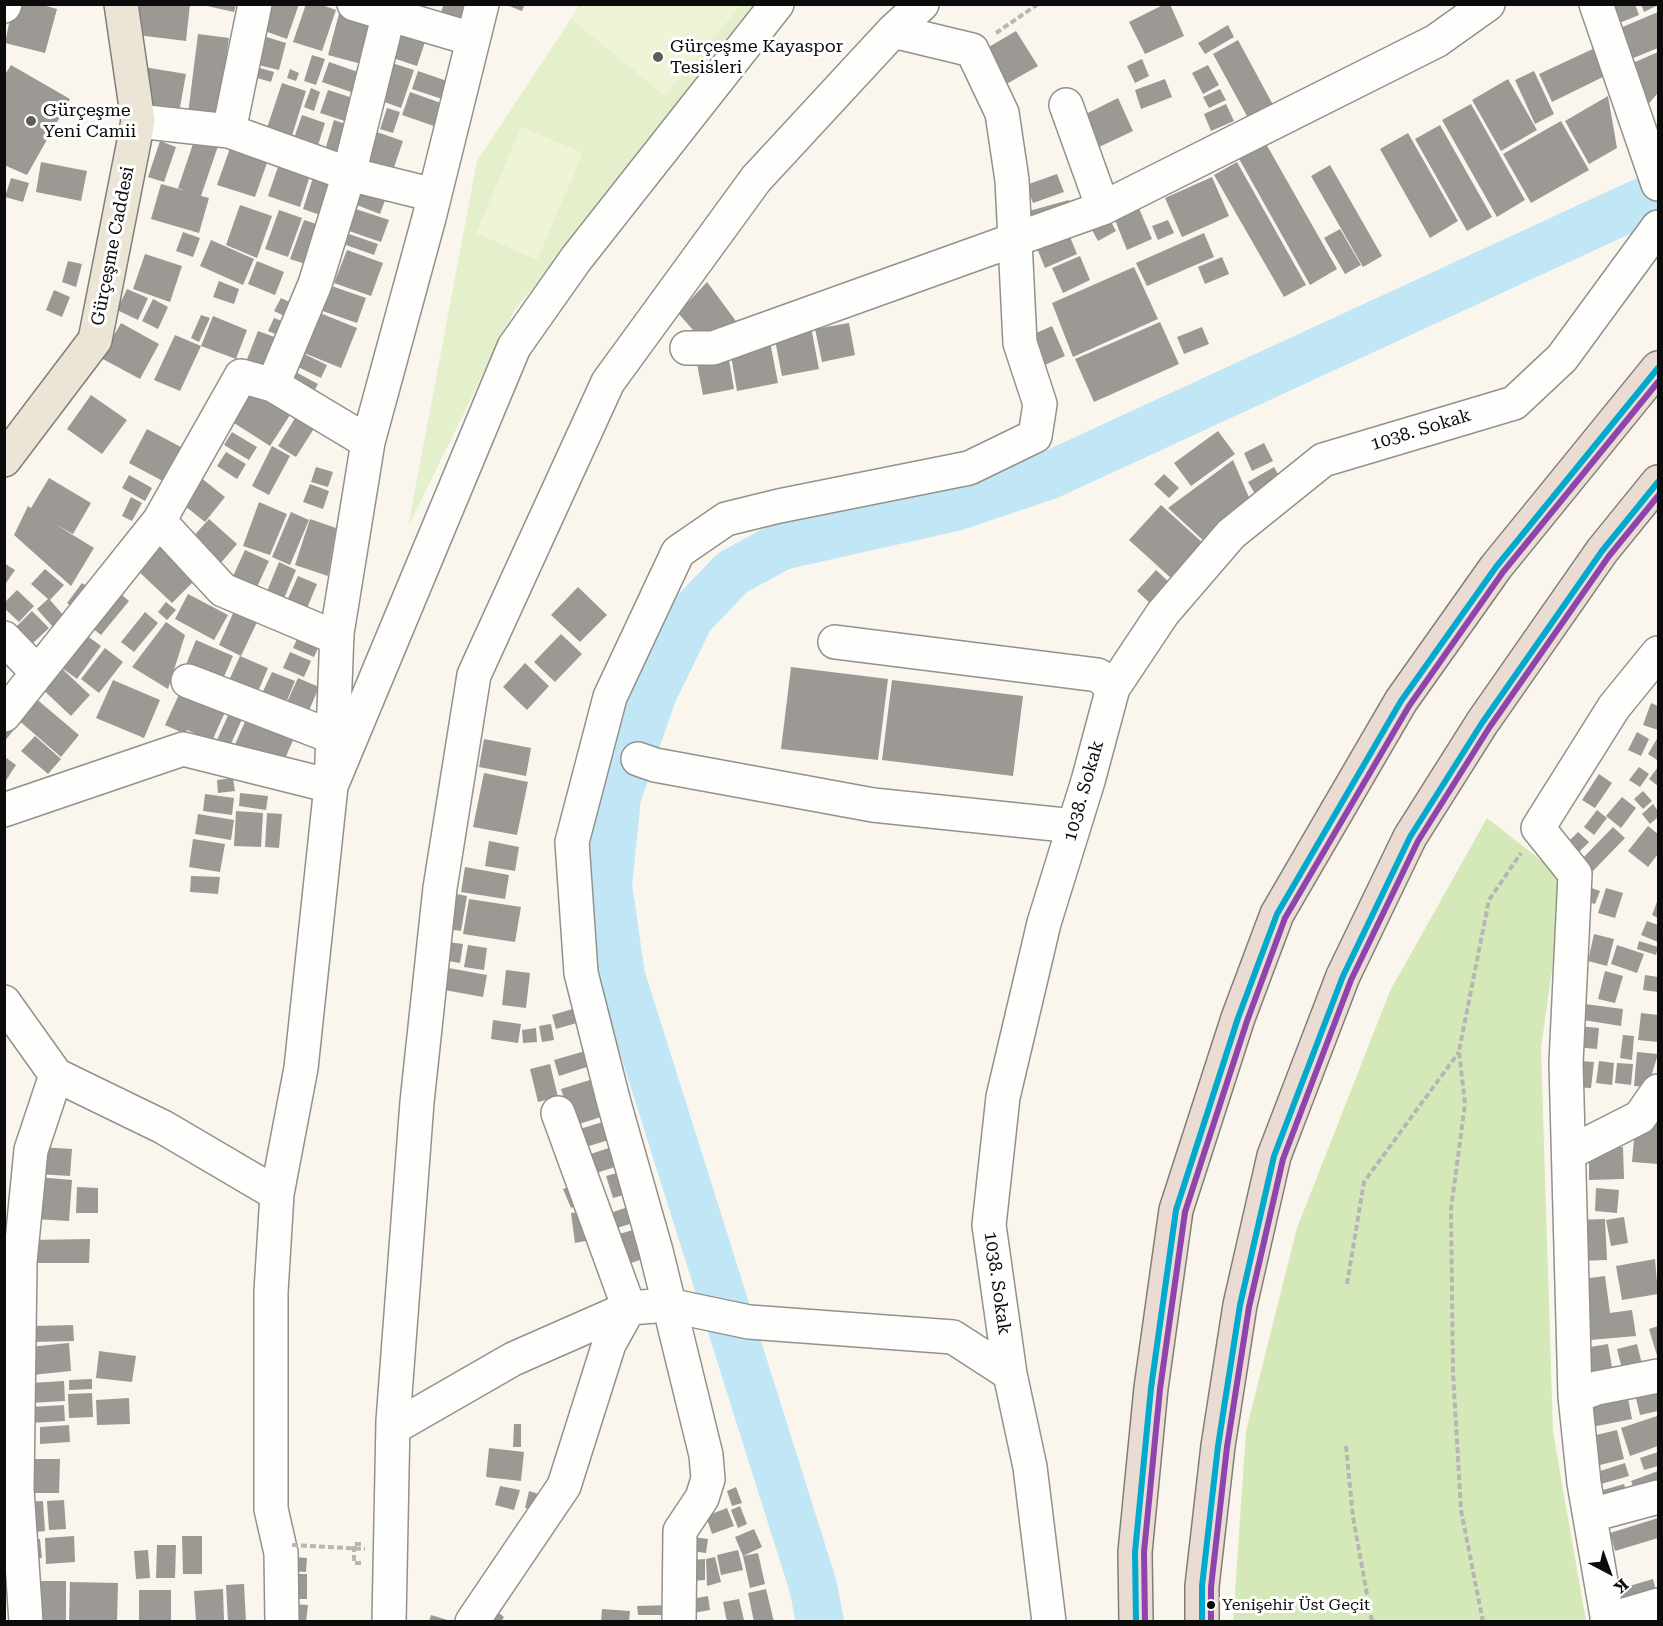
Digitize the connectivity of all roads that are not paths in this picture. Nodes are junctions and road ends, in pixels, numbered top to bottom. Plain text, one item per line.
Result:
1 (122, 4) edge
2 (255, 4) edge
3 (354, 4) edge
4 (482, 4) edge
5 (777, 4) edge
6 (922, 4) edge
7 (1488, 4) edge
8 (1596, 4) edge
9 (388, 16) junction
10 (893, 31) junction
11 (472, 39) junction
12 (1066, 105) dead end
13 (138, 121) junction
14 (230, 131) junction
15 (349, 174) junction
16 (1659, 184) edge
17 (434, 195) junction
18 (1103, 208) junction
19 (1659, 227) edge
20 (1016, 237) junction
21 (687, 348) dead end
22 (1659, 368) edge
23 (273, 385) junction
24 (368, 442) junction
25 (4, 460) edge
26 (1659, 482) edge
27 (159, 521) junction
28 (4, 638) edge
29 (337, 638) junction
30 (835, 642) dead end
31 (1659, 653) edge
32 (37, 672) junction
33 (188, 681) dead end
34 (1113, 688) junction
35 (4, 715) edge
36 (333, 737) junction
37 (638, 759) dead end
38 (331, 786) junction
39 (4, 810) edge
40 (1074, 826) junction
41 (4, 1002) edge
42 (56, 1075) junction
43 (1659, 1090) edge
44 (558, 1113) dead end
45 (1569, 1153) junction
46 (277, 1194) junction
47 (675, 1306) junction
48 (629, 1308) junction
49 (1010, 1374) junction
50 (1659, 1376) edge
51 (1575, 1396) junction
52 (393, 1428) junction
53 (1659, 1497) edge
54 (1591, 1515) junction
55 (1659, 1605) edge
56 (1608, 1621) edge
57 (26, 1622) edge
58 (282, 1622) edge
59 (389, 1622) edge
60 (472, 1622) edge
61 (679, 1622) edge
62 (1049, 1622) edge
63 (1136, 1622) edge
64 (1202, 1622) edge

1 - 13 main road, Gürçeşme Caddesi
2 - 14 street
3 - 9 street
4 - 11 street
5 - 38 street
6 - 10 street
7 - 18 street
8 - 16 street
9 - 11 street
9 - 15 street
10 - 20 street
10 - 52 street
11 - 17 street
12 - 18 street
13 - 14 street
13 - 25 main road, Gürçeşme Caddesi
14 - 15 street
15 - 17 street
15 - 23 street
17 - 24 street
18 - 20 street
19 - 34 street, 1038. Sokak
20 - 21 street
20 - 47 street
22 - 63 highway
23 - 24 street
23 - 27 street
24 - 29 street
26 - 64 highway
27 - 29 street
27 - 32 street
28 - 32 street
29 - 36 street
30 - 34 street
31 - 45 street
32 - 35 street
33 - 36 street
34 - 40 street, 1038. Sokak
36 - 38 street
37 - 40 street
38 - 39 street
38 - 46 street
40 - 49 street, 1038. Sokak
41 - 42 street
42 - 46 street
42 - 57 street
43 - 45 street
44 - 48 street
45 - 51 street
46 - 58 street
47 - 48 street
47 - 49 street
47 - 61 street
48 - 52 street
48 - 60 street
49 - 62 street, 1038. Sokak
50 - 51 street
51 - 54 street
52 - 59 street
53 - 54 street
54 - 56 street
55 - 56 street

